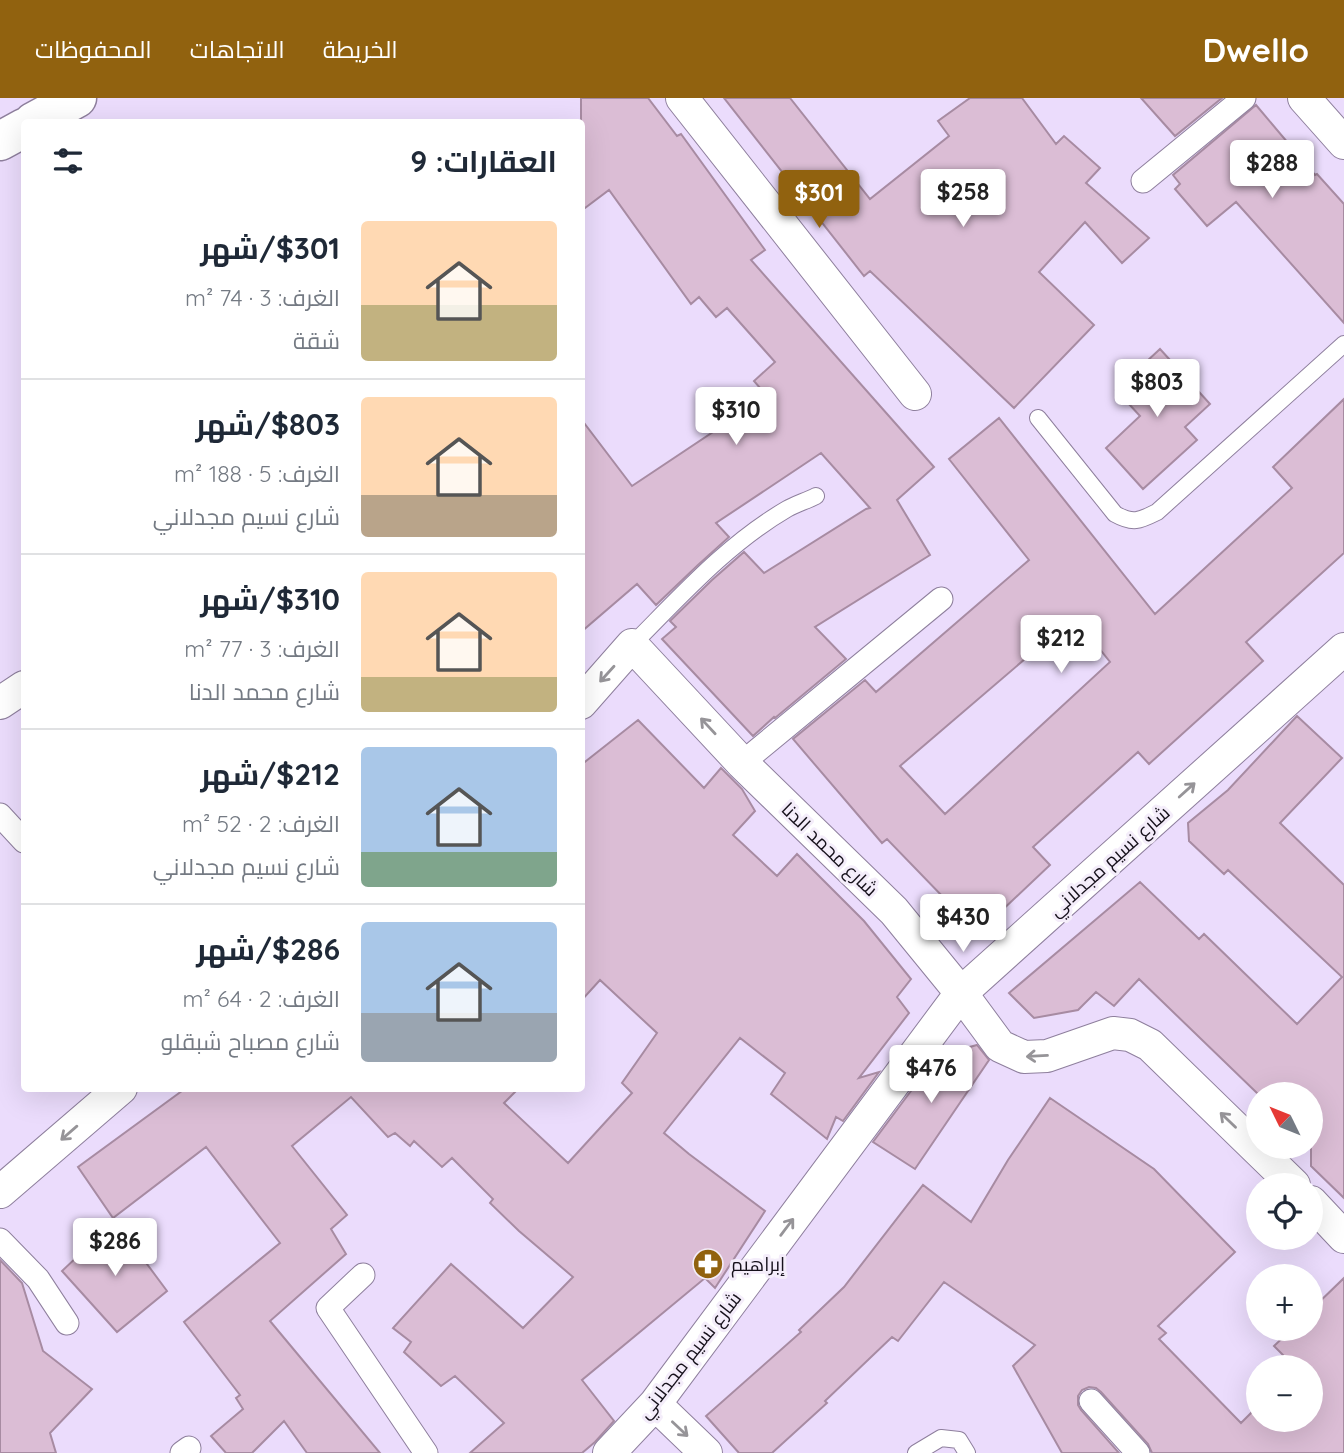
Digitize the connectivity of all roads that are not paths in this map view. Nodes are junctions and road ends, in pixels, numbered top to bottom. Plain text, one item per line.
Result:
1 (682, 98) edge
2 (1244, 98) edge
3 (1304, 98) edge
4 (21, 131) edge
5 (0, 141) edge
6 (1344, 142) edge
7 (1143, 181) dead end
8 (1344, 344) edge
9 (915, 394) dead end
10 (1038, 418) dead end
11 (816, 496) dead end
12 (941, 599) dead end
13 (632, 645) junction
14 (1344, 649) edge
15 (21, 689) edge
16 (585, 698) edge
17 (0, 703) edge
18 (742, 763) junction
19 (0, 816) edge
20 (21, 838) edge
21 (961, 993) junction
22 (116, 1092) edge
23 (1282, 1173) edge
24 (0, 1192) edge
25 (1323, 1215) edge
26 (1344, 1237) edge
27 (0, 1240) edge
28 (363, 1275) dead end
29 (67, 1322) dead end
30 (1091, 1401) dead end
31 (655, 1404) junction
32 (426, 1453) edge
33 (609, 1453) edge
34 (706, 1453) edge
35 (916, 1453) edge
36 (967, 1453) edge
37 (1139, 1453) edge

1 - 9 street
2 - 7 street
3 - 6 street
4 - 5 street
8 - 10 lane
11 - 13 lane
12 - 18 street
13 -> 16 street
18 -> 13 street, شارع محمد الدنا
21 -> 14 street, شارع نسيم مجدلاني
15 - 17 street
18 - 21 street, شارع محمد الدنا
19 - 20 street
23 -> 21 street, شارع محمد الدنا
31 -> 21 street, شارع نسيم مجدلاني
22 -> 24 street
25 - 26 street
27 - 29 street
28 - 32 street
30 - 37 street
31 - 33 street, شارع نسيم مجدلاني
31 -> 34 street
35 - 36 lane

